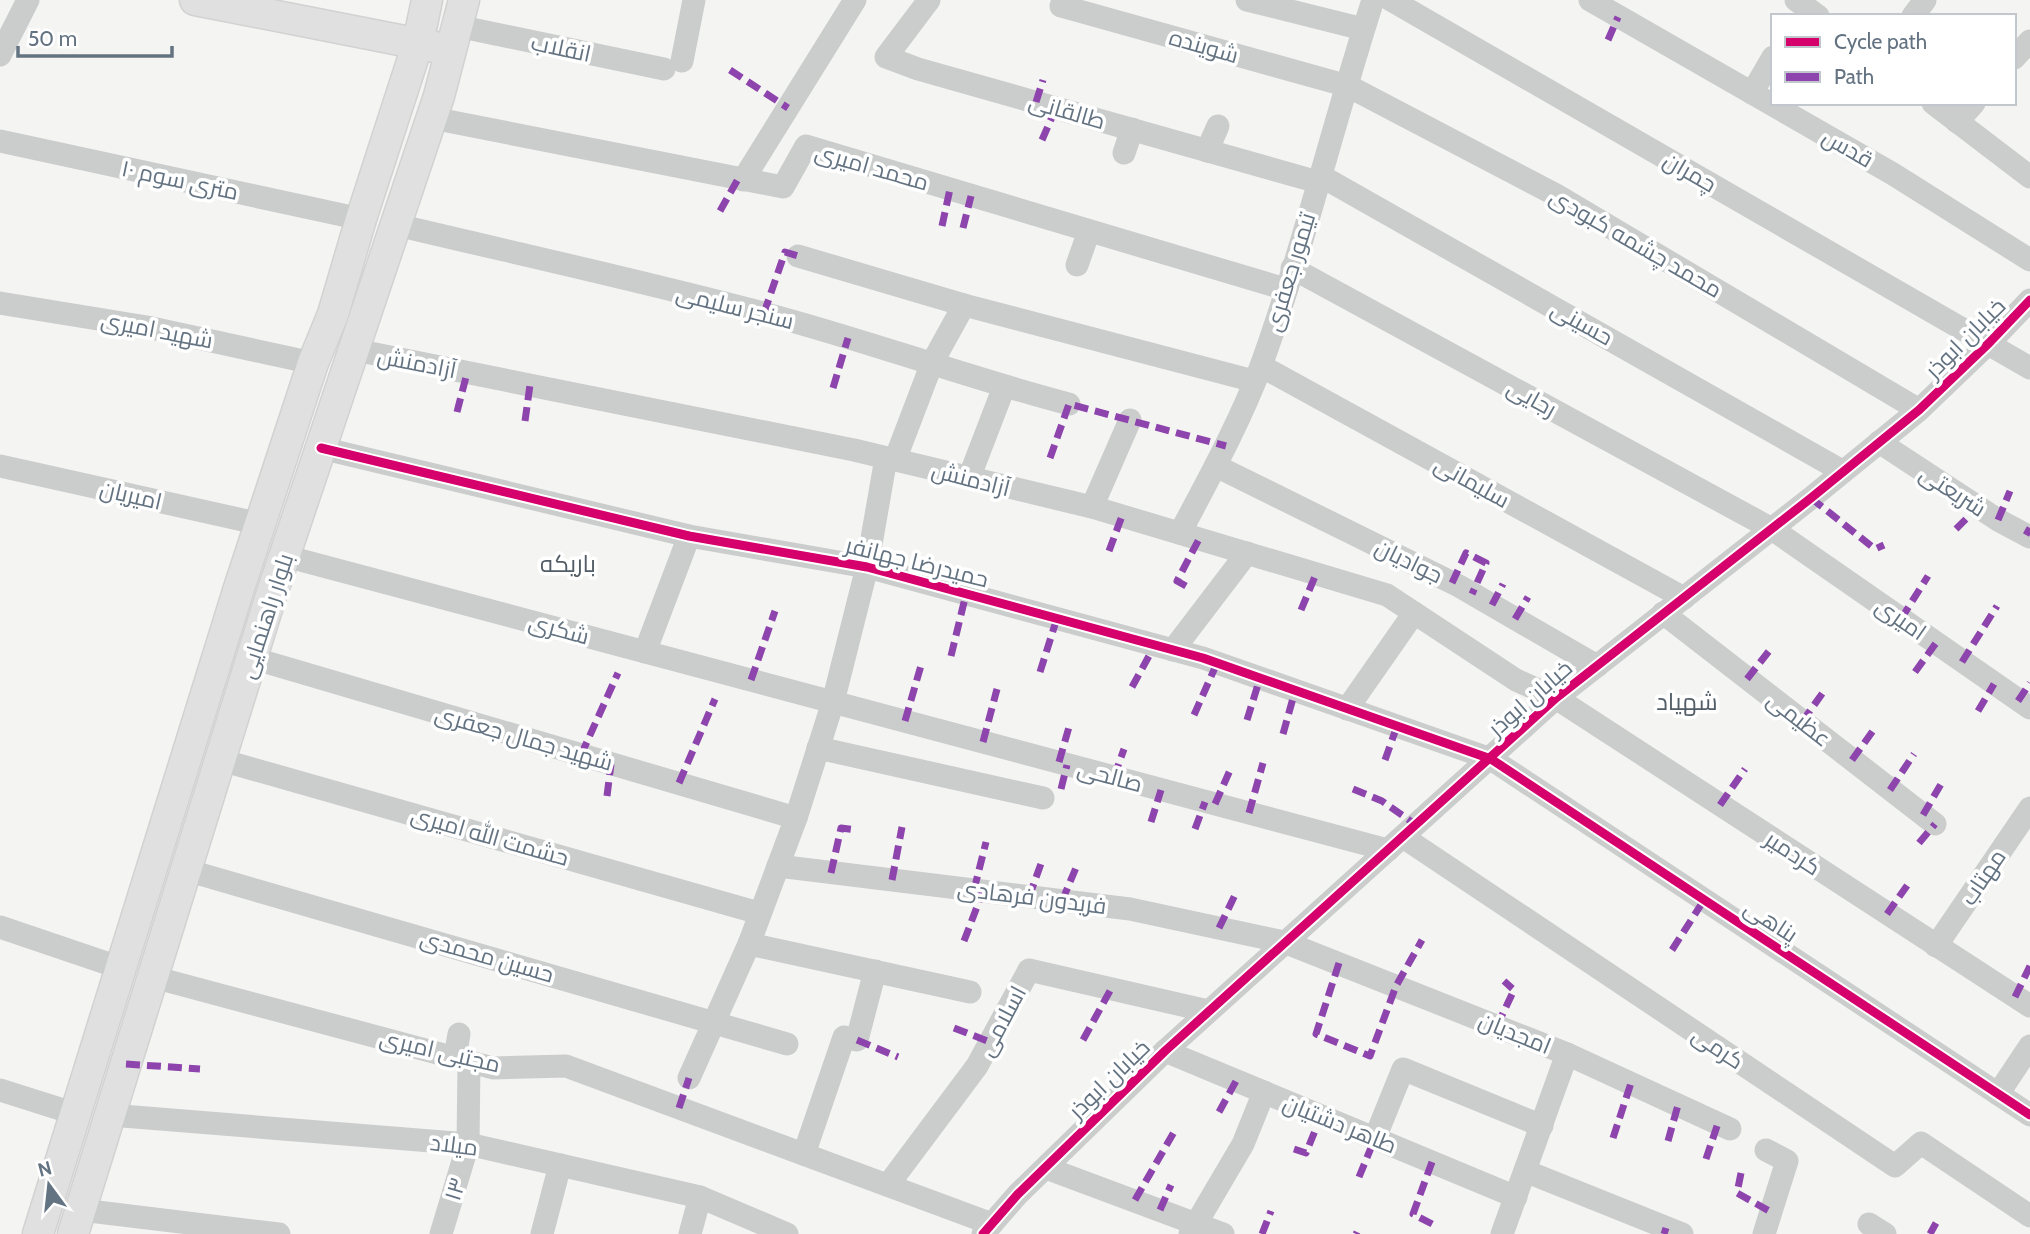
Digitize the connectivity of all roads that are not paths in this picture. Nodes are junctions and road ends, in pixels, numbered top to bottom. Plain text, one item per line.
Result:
1 (29, 0) edge
2 (195, 0) edge
3 (427, 0) edge
4 (694, 0) edge
5 (855, 0) edge
6 (1247, 0) edge
7 (1373, 0) edge
8 (1391, 0) edge
9 (1590, 0) edge
10 (924, 1) edge
11 (1062, 3) edge
12 (458, 25) edge
13 (1363, 29) junction
14 (2030, 41) edge
15 (418, 43) junction
16 (0, 55) edge
17 (2016, 56) edge
18 (1771, 60) edge
19 (1348, 86) junction
20 (1752, 93) junction
21 (1771, 104) edge
22 (1773, 105) edge
23 (1936, 105) edge
24 (1971, 105) edge
25 (432, 118) junction
26 (1957, 122) junction
27 (1218, 126) dead end
28 (1132, 129) junction
29 (0, 141) edge
30 (1207, 151) junction
31 (1124, 153) dead end
32 (2030, 177) edge
33 (1320, 179) junction
34 (743, 180) junction
35 (360, 219) junction
36 (397, 225) junction
37 (1089, 231) junction
38 (798, 256) dead end
39 (2030, 260) edge
40 (1077, 265) dead end
41 (1288, 279) junction
42 (2030, 300) edge
43 (0, 303) edge
44 (964, 305) junction
45 (1989, 343) junction
46 (355, 350) junction
47 (313, 363) junction
48 (932, 363) junction
49 (2030, 368) edge
50 (1257, 374) junction
51 (1004, 387) junction
52 (1069, 404) dead end
53 (1919, 410) junction
54 (1130, 420) dead end
55 (1878, 442) junction
56 (321, 448) junction
57 (890, 459) junction
58 (0, 466) edge
59 (1216, 466) junction
60 (1842, 471) junction
61 (969, 478) junction
62 (1092, 508) junction
63 (261, 524) junction
64 (1772, 529) junction
65 (1180, 533) junction
66 (690, 536) junction
67 (2030, 537) edge
68 (1247, 553) junction
69 (285, 556) junction
70 (867, 567) junction
71 (1684, 598) junction
72 (1414, 613) junction
73 (1663, 613) junction
74 (1173, 650) junction
75 (645, 652) junction
76 (252, 658) junction
77 (1597, 666) junction
78 (1556, 698) junction
79 (833, 702) junction
80 (2030, 708) edge
81 (1347, 709) junction
82 (818, 748) junction
83 (1490, 759) junction
84 (221, 760) junction
85 (1043, 798) dead end
86 (2030, 808) edge
87 (796, 818) junction
88 (1935, 824) dead end
89 (1395, 844) junction
90 (778, 866) junction
91 (186, 870) junction
92 (760, 913) junction
93 (0, 927) edge
94 (1284, 942) junction
95 (749, 944) junction
96 (1936, 946) junction
97 (121, 968) junction
98 (875, 971) junction
99 (153, 976) junction
100 (970, 992) dead end
101 (2030, 1006) edge
102 (1208, 1011) junction
103 (714, 1021) junction
104 (459, 1034) dead end
105 (787, 1044) dead end
106 (2030, 1046) edge
107 (1165, 1051) junction
108 (1567, 1054) junction
109 (462, 1060) junction
110 (689, 1078) dead end
111 (0, 1090) edge
112 (1264, 1092) junction
113 (1998, 1094) junction
114 (76, 1114) junction
115 (110, 1115) junction
116 (2030, 1115) edge
117 (1542, 1126) junction
118 (1731, 1129) dead end
119 (1375, 1138) junction
120 (468, 1144) junction
121 (1766, 1150) dead end
122 (804, 1154) junction
123 (560, 1165) junction
124 (1046, 1168) junction
125 (1525, 1171) junction
126 (888, 1185) junction
127 (700, 1197) junction
128 (1516, 1197) junction
129 (2030, 1216) edge
130 (77, 1222) edge
131 (1193, 1228) edge
132 (988, 1229) edge
133 (38, 1234) edge
134 (279, 1234) edge
135 (441, 1234) edge
136 (542, 1234) edge
137 (690, 1234) edge
138 (787, 1234) edge
139 (1223, 1234) edge
140 (1502, 1234) edge
141 (1682, 1234) edge
142 (1764, 1234) edge

1 - 16 street
2 - 15 main road
3 - 15 main road, بلوار راهنمایی
4 - 12 street, انقلاب
5 - 34 street
6 - 13 street
7 - 13 street, تیمور جعفری
8 - 45 street, چمران
9 - 20 street, قدس
10 - 28 street, طالقانی
11 - 19 street, شوینده
12 - 15 main road
12 - 25 main road, بلوار راهنمایی
13 - 19 street, تیمور جعفری
14 - 17 street
15 - 35 main road, بلوار راهنمایی
18 - 20 street
19 - 33 street, تیمور جعفری
19 - 53 street, محمد چشمه کبودی
20 - 21 street, قدس
22 - 39 street, قدس
23 - 26 street
24 - 26 street
25 - 34 street, محمد امیری
25 - 36 main road, بلوار راهنمایی
26 - 32 street
27 - 30 street
28 - 30 street, طالقانی
28 - 31 street
29 - 35 street, ۱۰ متری سوم
30 - 33 street, طالقانی
33 - 41 street, تیمور جعفری
33 - 60 street, حسینی
34 - 37 street, محمد امیری
35 - 47 main road, بلوار راهنمایی
36 - 46 main road, بلوار راهنمایی
36 - 48 street, سنجر سلیمی
37 - 40 street
37 - 41 street, محمد امیری
38 - 44 street
41 - 50 street, تیمور جعفری
41 - 64 street, رجایی
42 - 45 street, خیابان ابوذر
43 - 47 street, شهید امیری
44 - 48 street
44 - 50 street
45 - 49 street, چمران
45 - 53 street, خیابان ابوذر
46 - 56 main road, بلوار راهنمایی
46 - 57 street, آزادمنش
47 - 63 main road, بلوار راهنمایی
48 - 51 street, سنجر سلیمی
48 - 57 street
50 - 59 street, تیمور جعفری
50 - 71 street, سلیمانی
51 - 52 street, سنجر سلیمی
51 - 61 street
53 - 55 street, خیابان ابوذر
54 - 62 street
55 - 60 street, خیابان ابوذر
55 - 67 street, شریعتی
56 - 66 street, حمیدرضا جهانفر
56 - 69 main road, بلوار راهنمایی
57 - 61 street, آزادمنش
57 - 70 street
58 - 63 street, امیریان
59 - 65 street, تیمور جعفری
59 - 77 street, جوادیان
60 - 64 street, خیابان ابوذر
61 - 62 street, آزادمنش
62 - 65 street, آزادمنش
63 - 97 main road, بلوار راهنمایی
64 - 71 street, خیابان ابوذر
64 - 80 street, امیری
65 - 68 street, آزادمنش
66 - 70 street, حمیدرضا جهانفر
66 - 75 street
68 - 72 street, آزادمنش
68 - 74 street
69 - 75 street, شکری
69 - 76 main road, بلوار راهنمایی
70 - 74 street, حمیدرضا جهانفر
70 - 79 street
71 - 73 street, خیابان ابوذر
72 - 78 street, آزادمنش
72 - 81 street
73 - 77 street, خیابان ابوذر
73 - 88 street, عظیمی
74 - 81 street, حمیدرضا جهانفر
75 - 79 street, شکری
76 - 84 main road, بلوار راهنمایی
76 - 87 street, شهید جمال جعفری
77 - 78 street, خیابان ابوذر
78 - 83 street, خیابان ابوذر
78 - 96 street, کردمیر
79 - 82 street
79 - 89 street, صالحی
81 - 83 street, حمیدرضا جهانفر
82 - 85 street
82 - 87 street
83 - 89 street, خیابان ابوذر
83 - 113 street, پناهی
84 - 91 main road, بلوار راهنمایی
84 - 92 street, حشمت الله امیری
86 - 96 street, مهتاب
87 - 90 street
89 - 94 street, خیابان ابوذر
89 - 129 street, کرمی
90 - 92 street
90 - 94 street, فریدون فرهادی
91 - 99 main road, بلوار راهنمایی
91 - 103 street, حسین محمدی
92 - 95 street
93 - 97 street
94 - 102 street, خیابان ابوذر
94 - 108 street, امجدیان
95 - 98 street
95 - 103 street
96 - 101 street, کردمیر
97 - 114 main road, بلوار راهنمایی
98 - 100 street
98 - 122 street
99 - 109 street, مجتبی امیری
99 - 115 main road, بلوار راهنمایی
102 - 107 street, خیابان ابوذر
102 - 126 street, اسلامی
103 - 105 street, حسین محمدی
103 - 110 street
104 - 109 street, ۱۳
106 - 113 street
107 - 112 street, طاهر دشتیان
107 - 124 street, خیابان ابوذر
108 - 117 street, امجدیان
108 - 118 street
109 - 120 street, ۱۳
109 - 122 street, مجتبی امیری
111 - 114 street
112 - 119 street, طاهر دشتیان
112 - 131 street
113 - 116 street, پناهی
114 - 133 main road, بلوار راهنمایی
115 - 120 street, میلاد
115 - 130 main road, بلوار راهنمایی
117 - 119 street
117 - 125 street, امجدیان
119 - 128 street, طاهر دشتیان
120 - 123 street, میلاد
120 - 135 street, ۱۳
121 - 142 street
122 - 126 street, مجتبی امیری
123 - 127 street, میلاد
123 - 136 street
124 - 131 street
124 - 132 street, خیابان ابوذر
125 - 128 street, امجدیان
125 - 141 street
126 - 132 street, مجتبی امیری
127 - 137 street
127 - 138 street, میلاد
128 - 140 street, امجدیان
130 - 134 street
131 - 139 street

